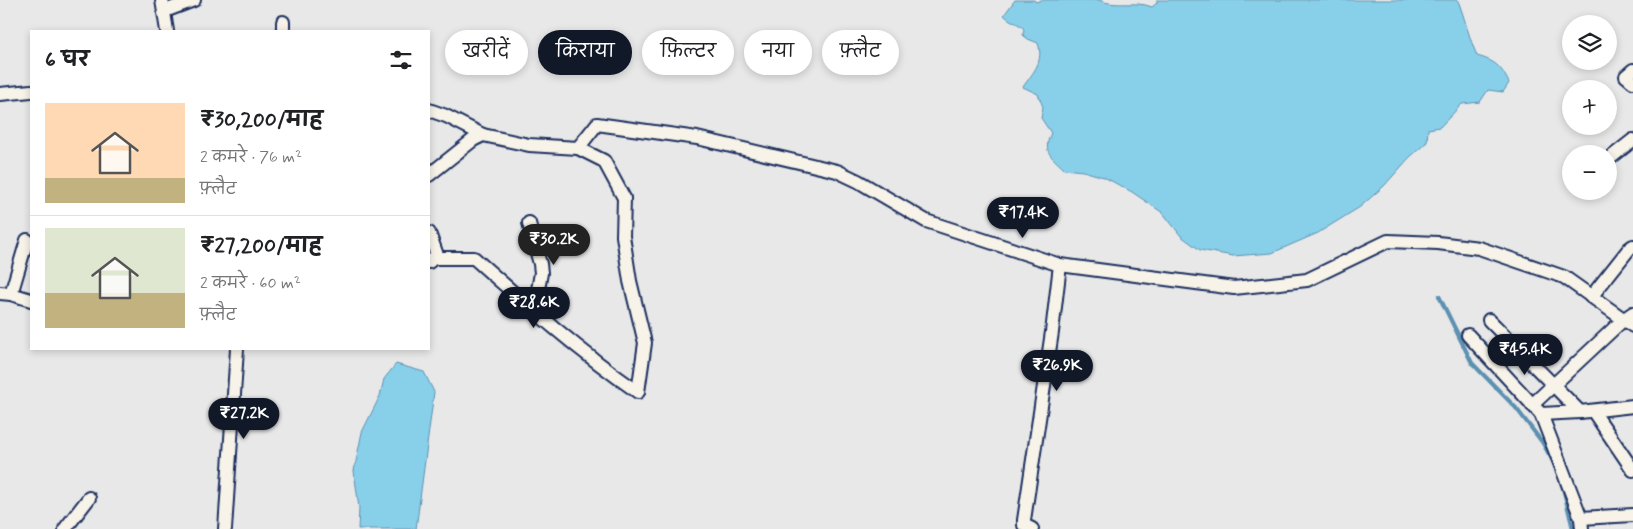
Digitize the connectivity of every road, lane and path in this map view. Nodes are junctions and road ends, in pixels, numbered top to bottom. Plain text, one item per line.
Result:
1 (194, 0) edge
2 (164, 6) edge
3 (167, 30) edge
4 (1633, 70) edge
5 (1633, 82) edge
6 (30, 90) edge
7 (0, 94) edge
8 (430, 110) edge
9 (483, 135) junction
10 (1633, 140) edge
11 (578, 148) junction
12 (1617, 153) edge
13 (430, 174) edge
14 (529, 223) dead end
15 (430, 236) edge
16 (27, 240) dead end
17 (1633, 246) edge
18 (431, 260) edge
19 (1060, 265) junction
20 (6, 294) edge
21 (1591, 297) junction
22 (30, 300) edge
23 (534, 312) junction
24 (1489, 320) dead end
25 (1630, 320) edge
26 (1468, 335) dead end
27 (237, 350) edge
28 (1554, 385) junction
29 (1633, 406) edge
30 (1537, 410) junction
31 (1587, 411) junction
32 (1633, 470) edge
33 (89, 498) dead end
34 (1633, 515) edge
35 (1582, 523) edge
36 (65, 529) edge
37 (225, 529) edge
38 (1032, 529) edge

1 - 2 street
2 - 3 street
4 - 5 street
6 - 7 street
8 - 9 street
9 - 11 street
9 - 13 street
10 - 12 street
11 - 19 street
11 - 23 street
14 - 23 street
15 - 18 street
16 - 20 street
17 - 21 street
18 - 23 street
19 - 21 street
19 - 38 street
20 - 22 street
21 - 25 street
24 - 28 street
25 - 28 street
26 - 30 street
27 - 37 street
28 - 30 street
28 - 31 street
29 - 31 street
30 - 31 street
30 - 35 street
31 - 32 street
33 - 36 street
34 - 35 street

